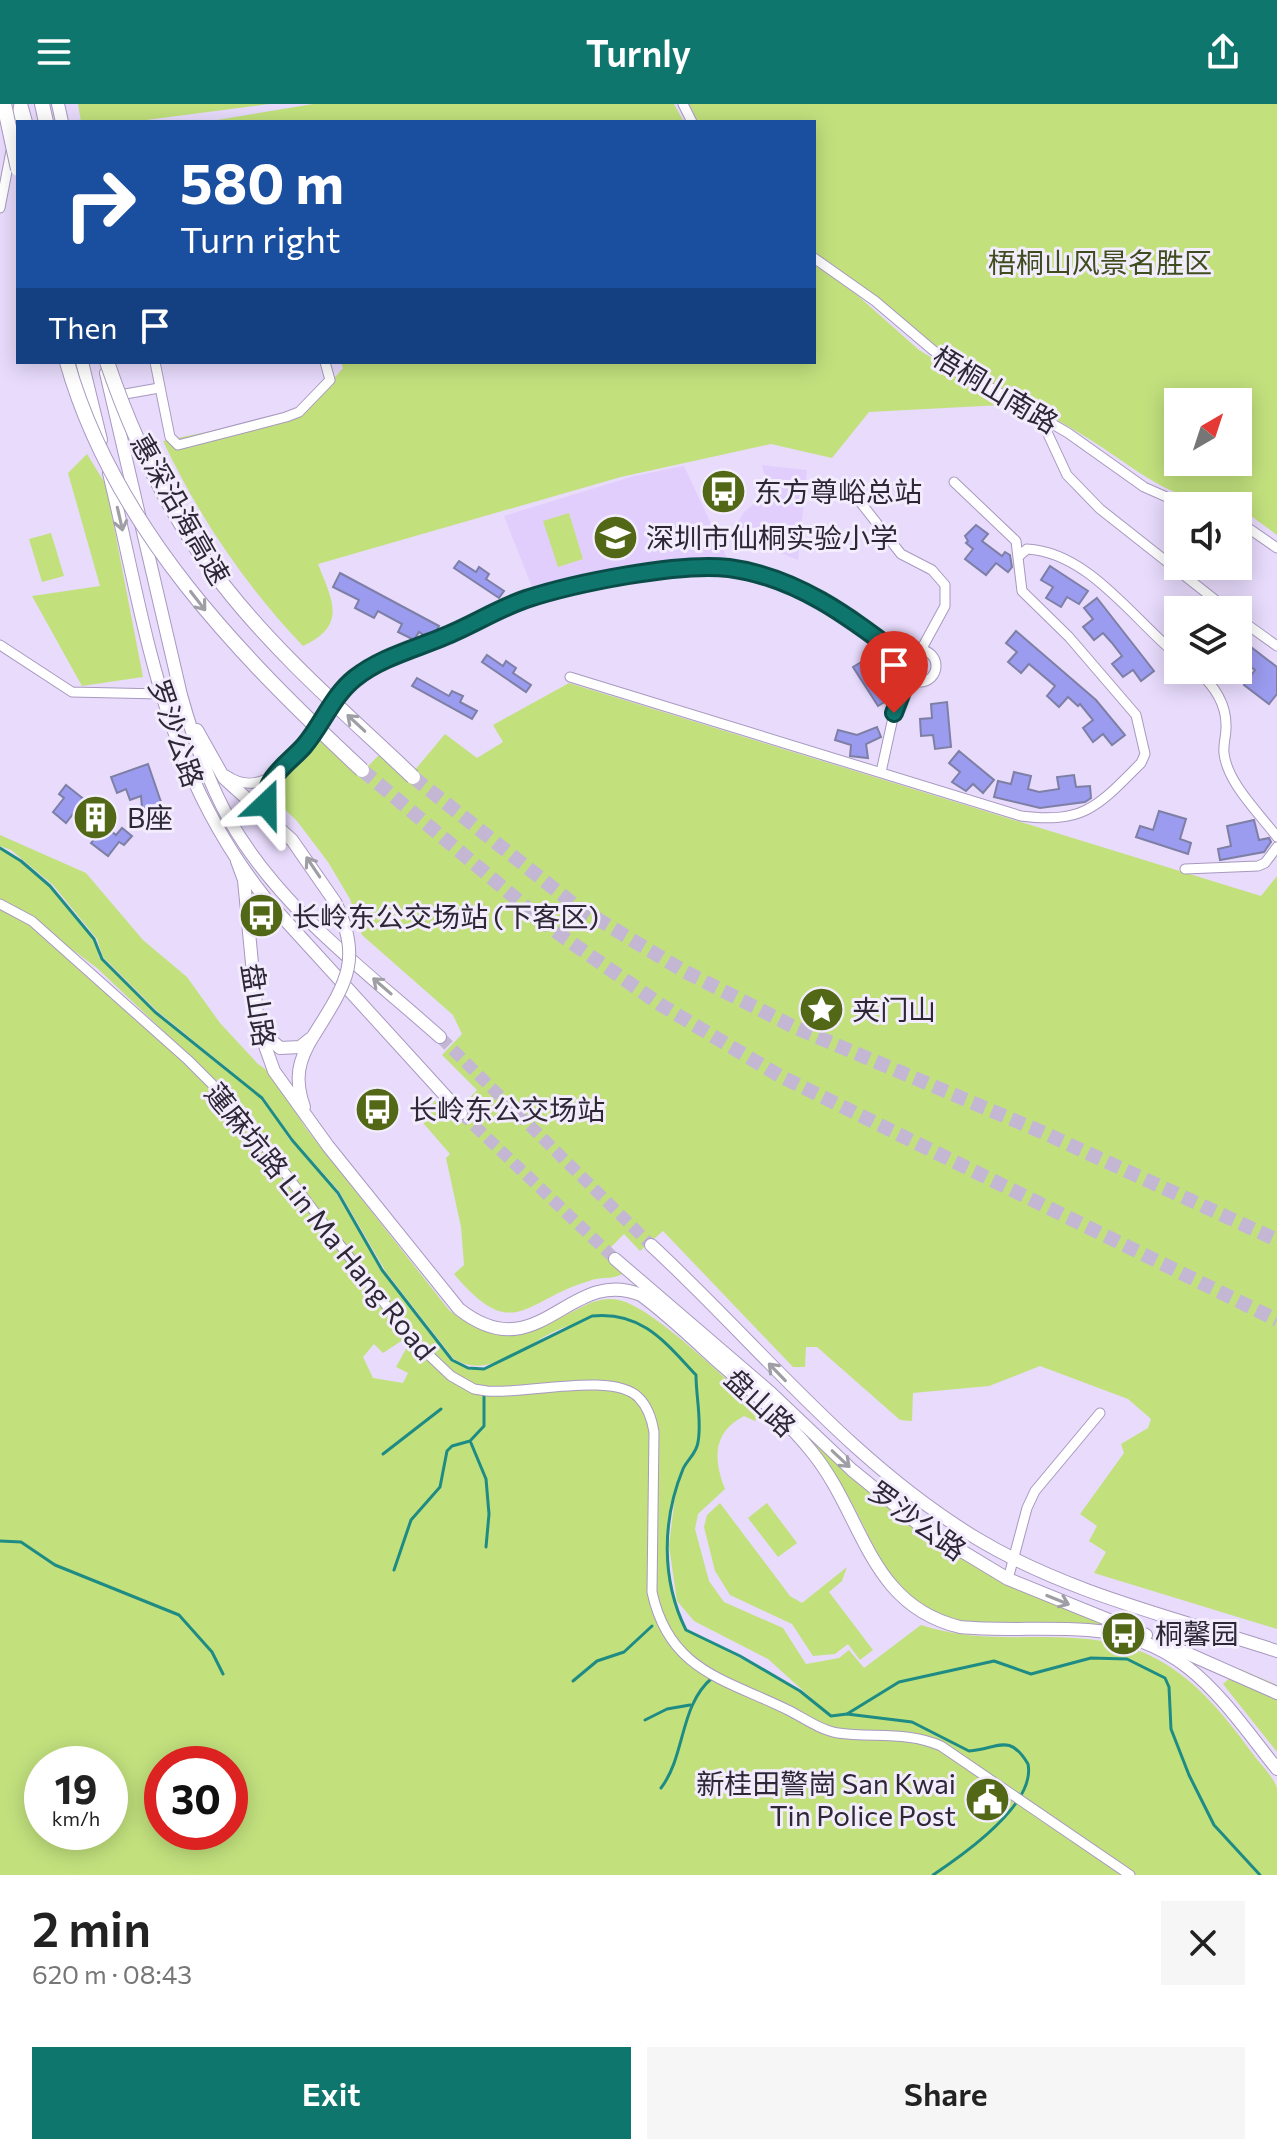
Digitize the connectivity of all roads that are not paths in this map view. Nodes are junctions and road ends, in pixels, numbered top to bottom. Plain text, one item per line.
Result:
1 (4, 104) edge
2 (16, 125) edge
3 (16, 160) edge
4 (0, 208) edge
5 (816, 259) edge
6 (68, 364) edge
7 (82, 364) edge
8 (106, 364) edge
9 (107, 364) edge
10 (155, 364) edge
11 (326, 364) edge
12 (159, 388) junction
13 (111, 396) junction
14 (1040, 417) junction
15 (954, 482) dead end
16 (1164, 496) edge
17 (861, 503) dead end
18 (1252, 531) edge
19 (1277, 548) edge
20 (1019, 556) junction
21 (1209, 596) edge
22 (1252, 628) edge
23 (1164, 643) edge
24 (0, 645) edge
25 (1277, 646) edge
26 (921, 650) junction
27 (905, 659) junction
28 (908, 676) junction
29 (570, 677) dead end
30 (1208, 684) edge
31 (161, 694) junction
32 (181, 695) junction
33 (215, 764) junction
34 (362, 770) tunnel mouth
35 (278, 772) junction
36 (881, 772) junction
37 (413, 777) tunnel mouth
38 (286, 835) junction
39 (1277, 837) edge
40 (1277, 847) edge
41 (237, 861) junction
42 (1185, 869) dead end
43 (0, 904) edge
44 (258, 1026) junction
45 (314, 1035) junction
46 (440, 1037) tunnel mouth
47 (461, 1113) tunnel mouth
48 (319, 1134) junction
49 (651, 1245) tunnel mouth
50 (615, 1259) tunnel mouth
51 (1100, 1413) dead end
52 (1013, 1558) junction
53 (1008, 1579) junction
54 (1277, 1651) edge
55 (1277, 1693) edge
56 (1277, 1769) edge
57 (1130, 1875) edge

1 - 3 highway, bridge
2 - 4 street
5 - 14 street, 梧桐山南路
6 -> 34 highway, 惠深沿海高速, bridge
7 -> 31 main road, 罗沙公路
8 - 13 main road, 罗沙公路
37 -> 9 highway, 惠深沿海高速, bridge
10 - 12 street
11 - 12 street
12 - 13 street
13 - 32 main road, 罗沙公路
14 - 16 street, 梧桐山南路
14 - 21 street
15 - 20 street
17 - 26 street
18 - 19 street
20 - 23 street
20 - 36 street
22 - 25 street
24 - 31 street
26 - 27 street
26 - 28 street
27 - 28 street
27 - 35 street
28 - 36 street
29 - 36 street
30 - 39 street
31 - 41 main road, 罗沙公路
32 - 33 main road
46 -> 32 main road, 罗沙公路
33 - 35 street
33 - 38 main road
35 - 38 street
45 -> 38 main road, 盘山路, bridge
40 - 42 street
41 - 44 main road, 盘山路
41 - 47 main road, 罗沙公路
43 - 57 street, 蓮麻坑路 Lin Ma Hang Road
44 - 45 main road
44 - 48 main road, 盘山路
45 - 48 main road, 盘山路
48 - 56 main road, 盘山路
52 -> 49 main road, 罗沙公路
50 -> 53 main road, 罗沙公路
51 - 52 street
52 - 53 street
52 - 54 main road, 罗沙公路
53 -> 55 main road, 罗沙公路

